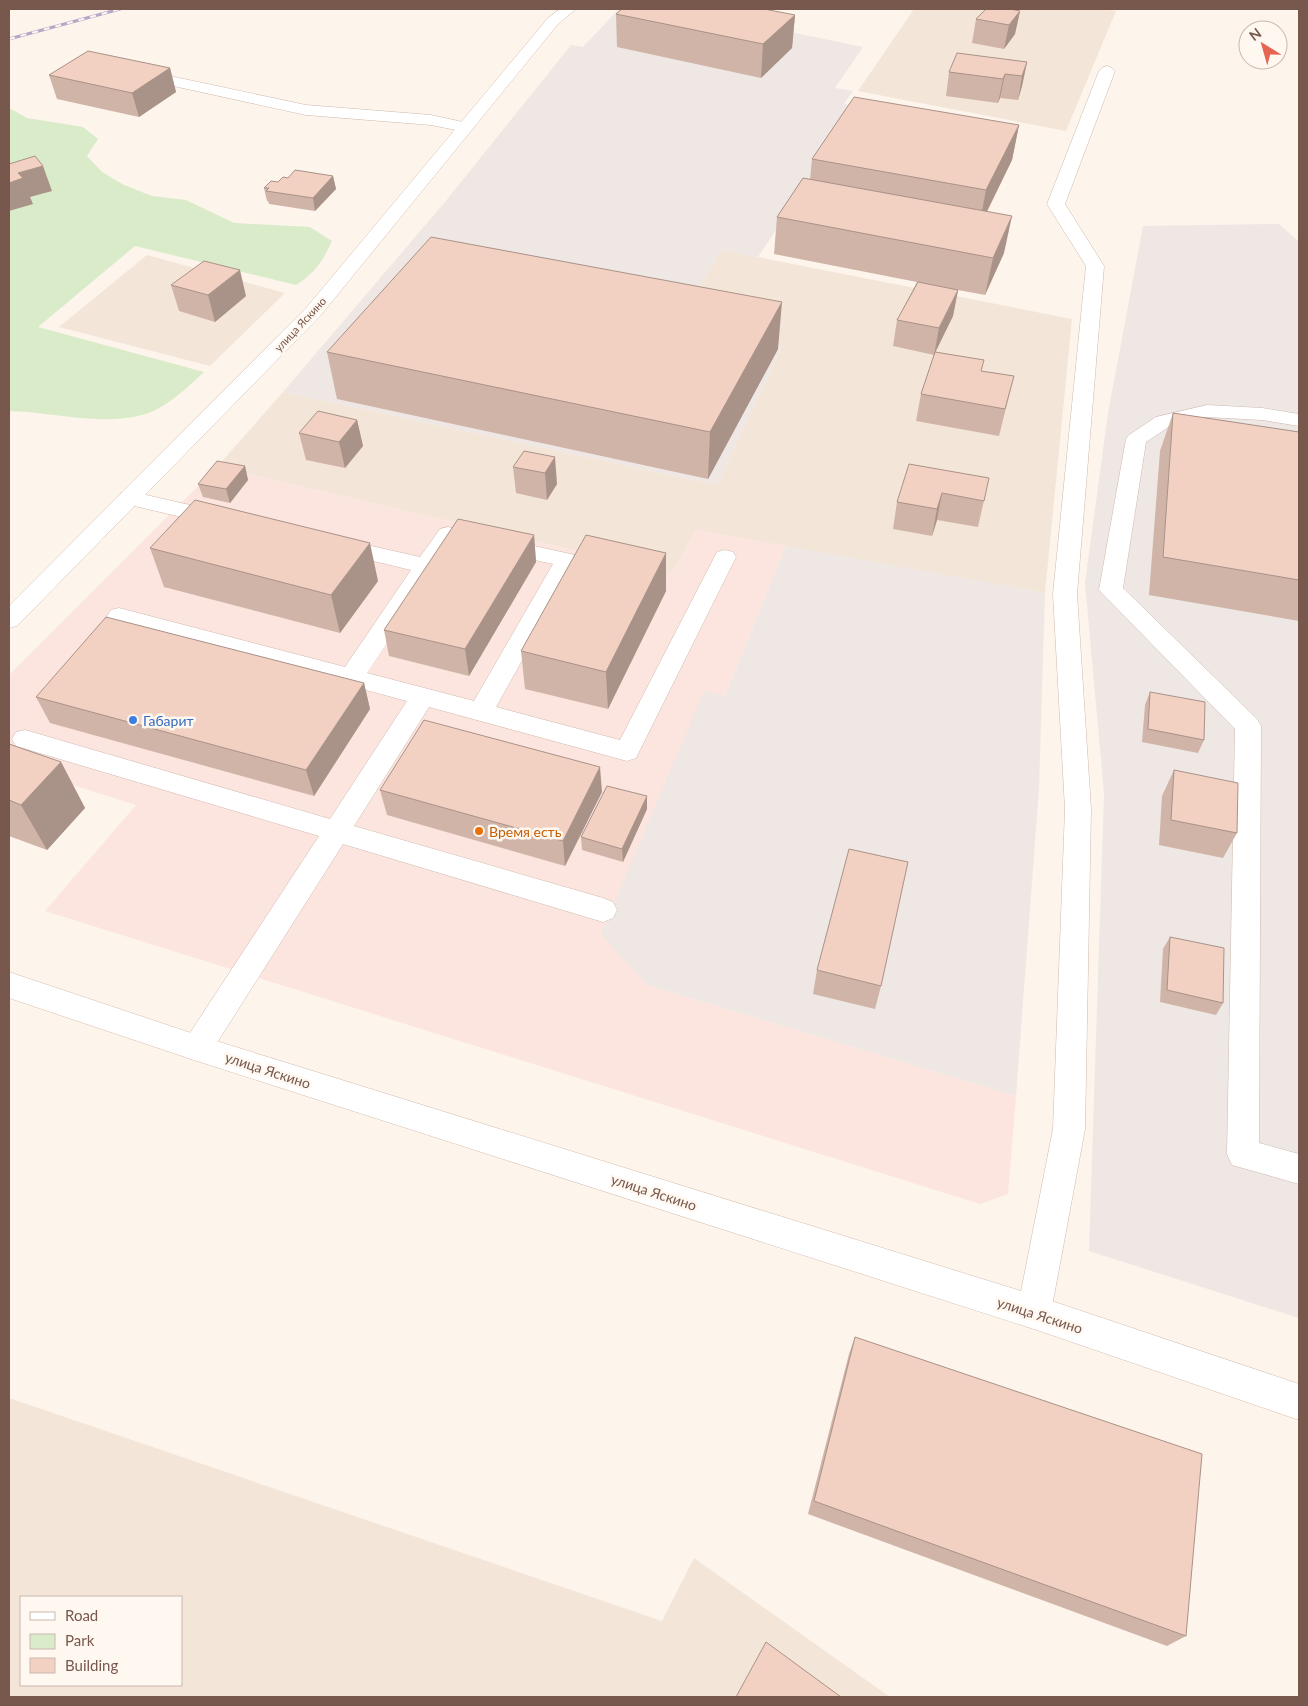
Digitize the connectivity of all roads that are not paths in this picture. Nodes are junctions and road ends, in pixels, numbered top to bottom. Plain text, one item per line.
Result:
1 (569, 9) edge
2 (119, 70) edge
3 (1107, 71) dead end
4 (466, 127) junction
5 (1299, 420) edge
6 (128, 498) junction
7 (246, 525) edge
8 (313, 540) edge
9 (724, 557) dead end
10 (426, 566) junction
11 (119, 616) dead end
12 (9, 620) edge
13 (351, 678) junction
14 (423, 697) junction
15 (480, 713) junction
16 (25, 739) dead end
17 (337, 831) junction
18 (603, 910) dead end
19 (9, 985) edge
20 (197, 1048) junction
21 (1299, 1169) edge
22 (1034, 1312) junction
23 (1299, 1402) edge

1 - 4 street, улица Яскино
2 - 4 street
3 - 22 street
4 - 6 street, улица Яскино
5 - 21 street
6 - 7 street
6 - 12 street, улица Яскино
8 - 10 street
9 - 15 street
10 - 13 street
10 - 15 street
11 - 13 street
13 - 14 street
14 - 15 street
14 - 17 street
16 - 17 street
17 - 18 street
17 - 20 street
19 - 20 street, улица Яскино
20 - 22 street, улица Яскино
22 - 23 street, улица Яскино

